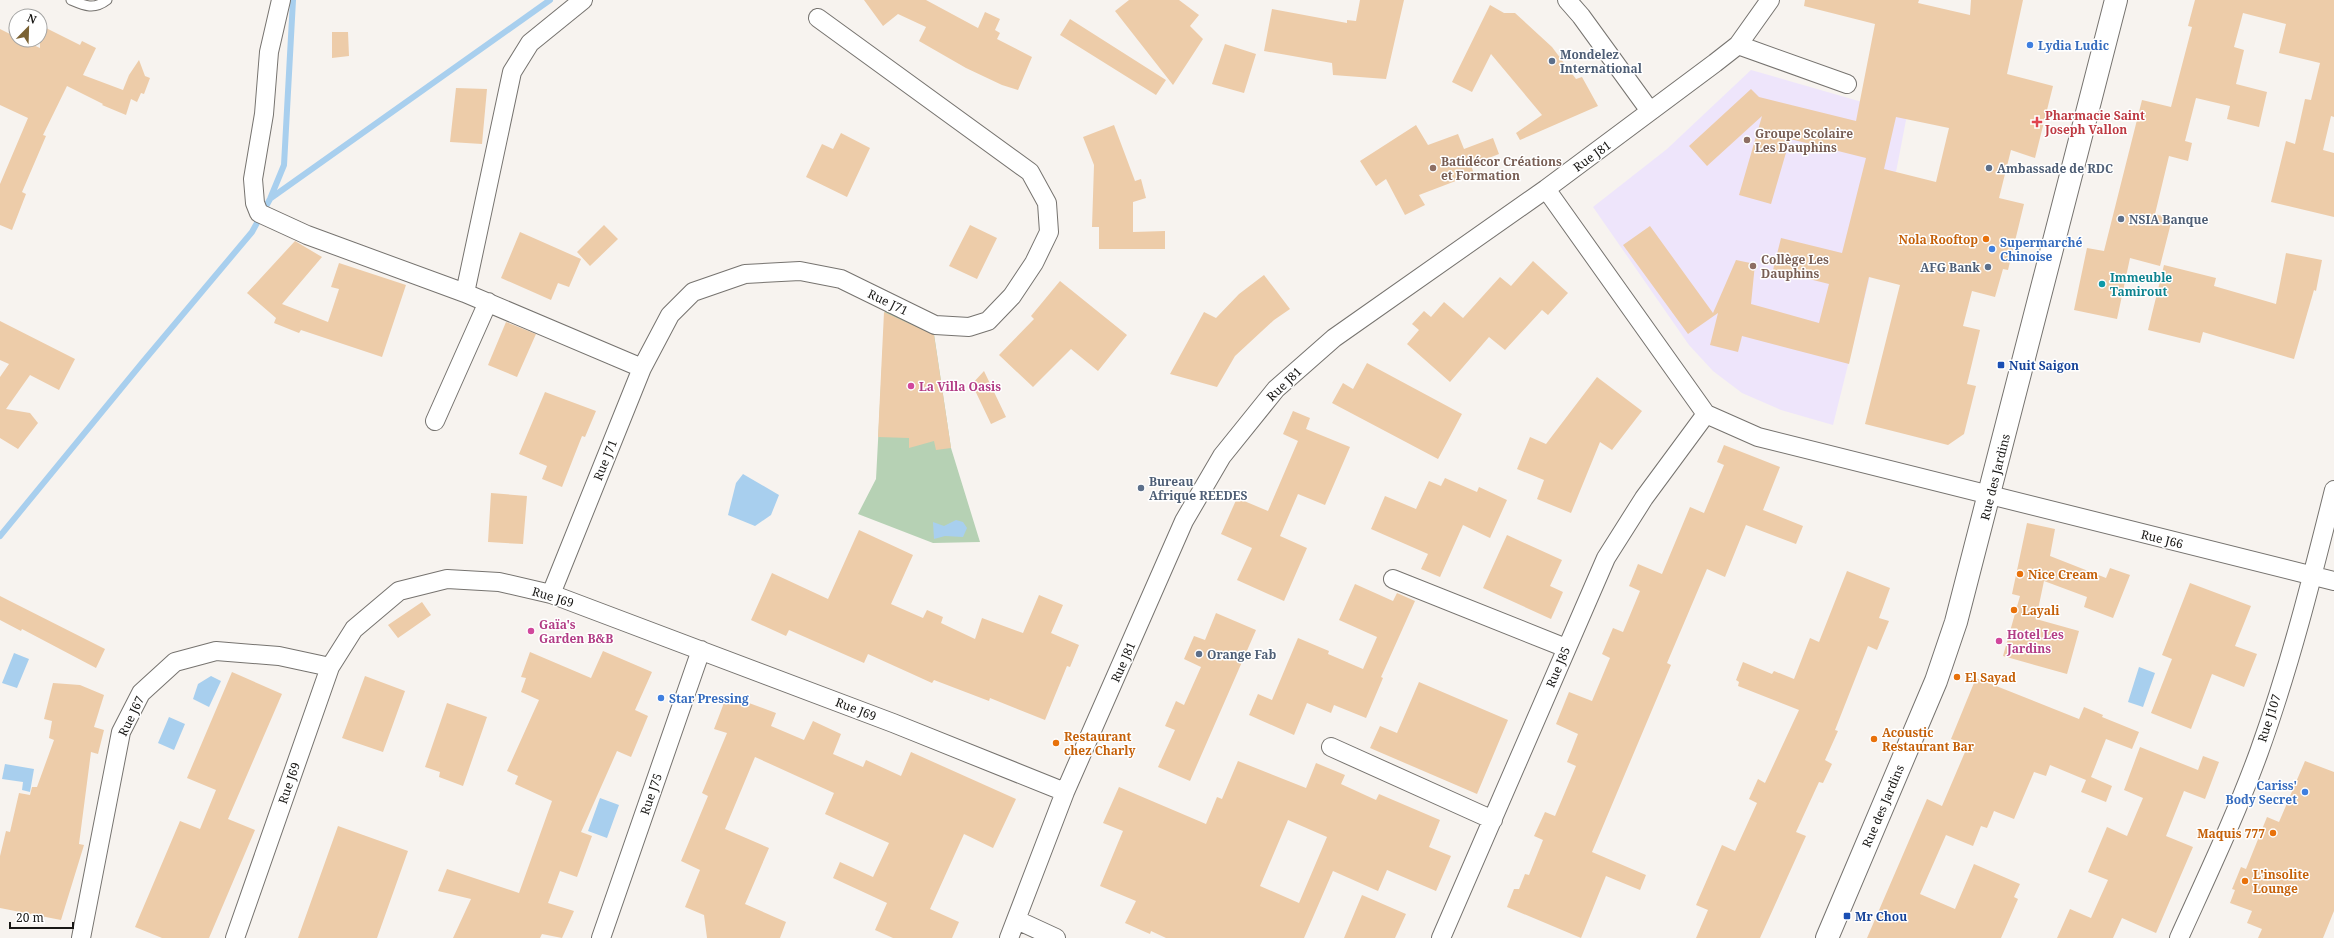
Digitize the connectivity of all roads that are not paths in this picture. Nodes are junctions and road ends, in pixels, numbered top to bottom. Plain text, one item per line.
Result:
1 (71, 0) edge
2 (107, 0) edge
3 (280, 0) edge
4 (583, 0) edge
5 (1567, 0) edge
6 (1770, 0) edge
7 (2116, 0) edge
8 (818, 18) dead end
9 (1738, 45) junction
10 (1847, 84) dead end
11 (1650, 111) junction
12 (1546, 189) junction
13 (465, 293) junction
14 (488, 302) junction
15 (642, 368) junction
16 (1706, 414) junction
17 (435, 421) dead end
18 (2334, 490) edge
19 (1990, 496) junction
20 (2312, 576) junction
21 (1393, 579) dead end
22 (2334, 581) edge
23 (550, 594) junction
24 (1566, 648) junction
25 (701, 650) junction
26 (330, 667) junction
27 (1331, 747) dead end
28 (1065, 792) junction
29 (1493, 820) junction
30 (1016, 920) junction
31 (81, 938) edge
32 (235, 938) edge
33 (601, 938) edge
34 (1009, 938) edge
35 (1056, 938) edge
36 (1441, 938) edge
37 (1827, 938) edge
38 (2179, 938) edge

1 - 2 lane
3 - 13 street
4 - 13 street
5 - 11 street
6 - 9 street, Rue J81
7 - 19 main road, Rue des Jardins
8 - 15 street, Rue J71
9 - 10 street
9 - 11 street, Rue J81
11 - 12 street, Rue J81
12 - 16 street
12 - 28 street, Rue J81
13 - 14 street
14 - 15 street
14 - 17 street
15 - 23 street, Rue J71
16 - 19 street, Rue J66
16 - 24 street, Rue J85
18 - 20 street, Rue J107
19 - 20 street, Rue J66
19 - 37 main road, Rue des Jardins
20 - 22 street, Rue J66
20 - 38 street, Rue J107
21 - 24 street
23 - 25 street, Rue J69
23 - 26 street, Rue J69
24 - 29 street, Rue J85
25 - 28 street, Rue J69
25 - 33 street, Rue J75
26 - 31 street, Rue J67
26 - 32 street, Rue J69
27 - 29 street
28 - 30 street, Rue J81
29 - 36 street, Rue J85
30 - 34 street, Rue J81
30 - 35 street

